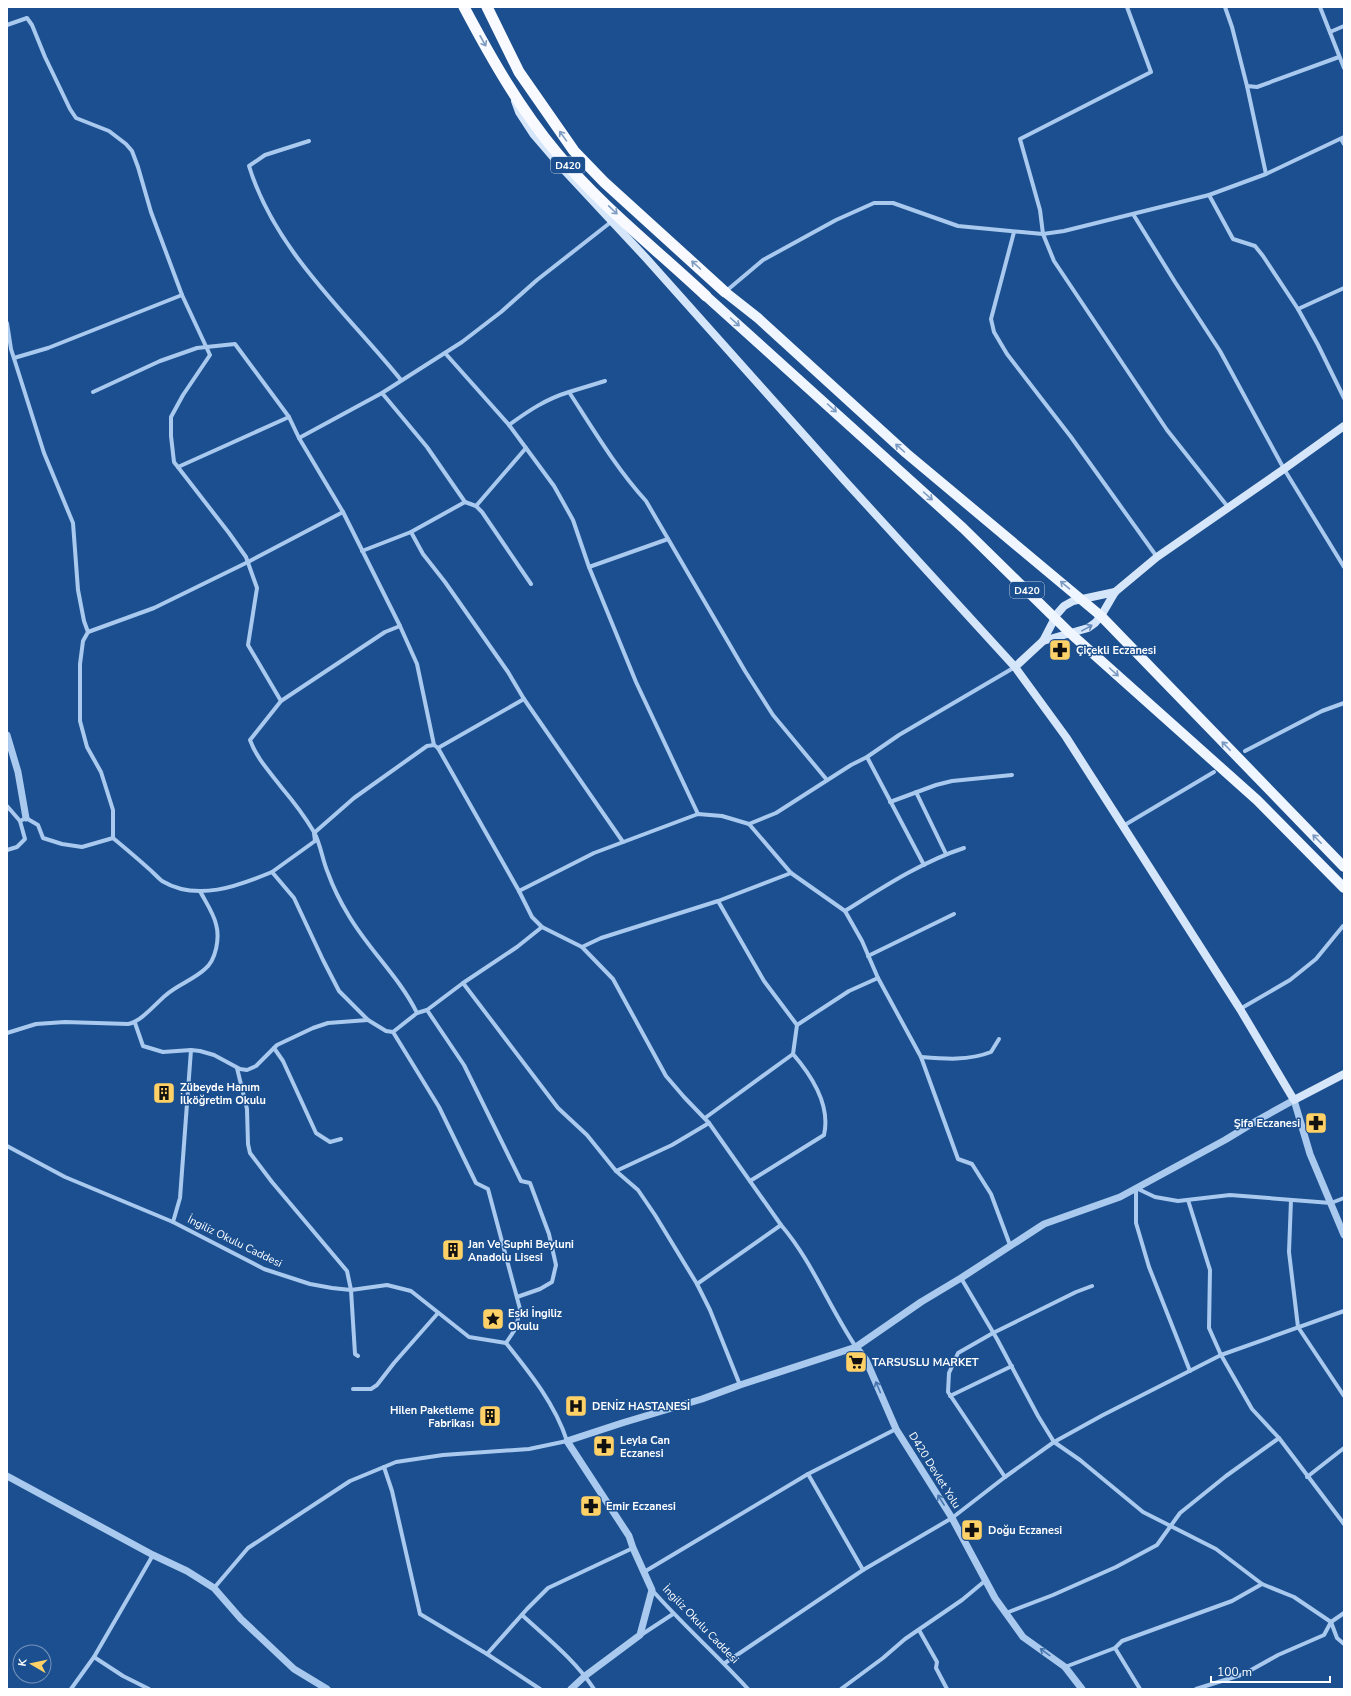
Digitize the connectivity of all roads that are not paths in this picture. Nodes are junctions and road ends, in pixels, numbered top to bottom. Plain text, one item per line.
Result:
1 (464, 7) edge
2 (487, 7) edge
3 (1127, 7) edge
4 (1225, 7) edge
5 (1320, 7) edge
6 (7, 26) edge
7 (1344, 26) edge
8 (1330, 32) junction
9 (1339, 56) junction
10 (1344, 68) edge
11 (1247, 86) junction
12 (514, 93) junction
13 (1342, 138) edge
14 (309, 142) dead end
15 (1344, 144) edge
16 (1266, 174) junction
17 (1209, 195) junction
18 (1133, 214) junction
19 (611, 222) junction
20 (1014, 232) junction
21 (1043, 234) junction
22 (1344, 288) edge
23 (725, 292) junction
24 (182, 295) junction
25 (706, 296) joint
26 (1298, 309) junction
27 (7, 323) edge
28 (206, 346) junction
29 (9, 350) edge
30 (445, 354) junction
31 (14, 358) junction
32 (401, 380) junction
33 (605, 381) dead end
34 (93, 392) dead end
35 (569, 392) junction
36 (382, 393) junction
37 (1344, 398) edge
38 (289, 417) junction
39 (509, 425) junction
40 (1344, 426) edge
41 (299, 438) junction
42 (526, 448) junction
43 (178, 467) junction
44 (1284, 469) junction
45 (465, 502) junction
46 (476, 506) junction
47 (1228, 507) junction
48 (343, 512) junction
49 (411, 532) junction
50 (668, 539) junction
51 (362, 551) junction
52 (1157, 557) junction
53 (248, 562) junction
54 (1344, 566) edge
55 (589, 567) junction
56 (531, 584) dead end
57 (1115, 592) junction
58 (1082, 600) junction
59 (1101, 616) junction
60 (1055, 618) junction
61 (400, 626) junction
62 (88, 632) junction
63 (1070, 633) junction
64 (1043, 641) junction
65 (1015, 667) junction
66 (524, 699) junction
67 (281, 701) junction
68 (1344, 703) edge
69 (7, 735) edge
70 (436, 747) junction
71 (1245, 751) dead end
72 (867, 757) junction
73 (1214, 772) dead end
74 (1012, 774) dead end
75 (827, 780) junction
76 (916, 792) junction
77 (890, 802) junction
78 (7, 806) edge
79 (698, 814) junction
80 (23, 820) junction
81 (749, 824) junction
82 (1123, 826) junction
83 (314, 833) junction
84 (113, 838) junction
85 (623, 842) junction
86 (964, 848) dead end
87 (7, 850) edge
88 (946, 854) junction
89 (924, 865) junction
90 (1344, 867) edge
91 (272, 872) junction
92 (790, 873) junction
93 (1344, 888) edge
94 (200, 891) junction
95 (519, 891) junction
96 (718, 901) junction
97 (844, 911) junction
98 (954, 914) dead end
99 (1343, 926) dead end
100 (542, 927) junction
101 (582, 947) junction
102 (868, 956) junction
103 (878, 978) junction
104 (463, 983) junction
105 (1240, 1009) junction
106 (427, 1010) junction
107 (417, 1013) junction
108 (368, 1020) junction
109 (135, 1023) junction
110 (797, 1025) junction
111 (392, 1032) junction
112 (7, 1033) edge
113 (999, 1039) dead end
114 (274, 1048) junction
115 (191, 1050) junction
116 (793, 1054) junction
117 (921, 1057) junction
118 (237, 1068) junction
119 (1344, 1074) edge
120 (1294, 1100) junction
121 (705, 1118) junction
122 (709, 1123) junction
123 (341, 1139) dead end
124 (7, 1146) edge
125 (616, 1171) junction
126 (750, 1180) junction
127 (1136, 1188) junction
128 (1344, 1198) edge
129 (1188, 1200) junction
130 (1291, 1200) junction
131 (1332, 1203) junction
132 (173, 1222) junction
133 (781, 1225) junction
134 (1344, 1235) edge
135 (1010, 1245) junction
136 (961, 1278) junction
137 (697, 1284) junction
138 (1092, 1286) dead end
139 (351, 1290) junction
140 (517, 1297) junction
141 (1344, 1311) edge
142 (438, 1313) junction
143 (1298, 1327) junction
144 (993, 1333) junction
145 (506, 1343) junction
146 (856, 1347) junction
147 (1221, 1355) junction
148 (358, 1356) dead end
149 (1012, 1366) junction
150 (1190, 1371) junction
151 (740, 1385) junction
152 (353, 1389) dead end
153 (950, 1396) junction
154 (1344, 1396) edge
155 (896, 1429) junction
156 (1279, 1438) junction
157 (567, 1441) junction
158 (1054, 1442) junction
159 (1344, 1448) edge
160 (384, 1467) junction
161 (808, 1474) junction
162 (7, 1476) edge
163 (1006, 1477) junction
164 (1307, 1477) junction
165 (952, 1518) junction
166 (1344, 1524) edge
167 (1170, 1525) junction
168 (633, 1548) junction
169 (153, 1555) junction
170 (863, 1570) junction
171 (644, 1572) junction
172 (986, 1580) junction
173 (1262, 1584) junction
174 (214, 1588) junction
175 (652, 1590) junction
176 (1005, 1613) junction
177 (1344, 1613) edge
178 (673, 1614) junction
179 (522, 1615) junction
180 (1331, 1622) junction
181 (919, 1630) junction
182 (640, 1635) junction
183 (1344, 1644) edge
184 (1115, 1648) junction
185 (487, 1654) junction
186 (94, 1657) junction
187 (725, 1663) junction
188 (1065, 1667) junction
189 (585, 1676) junction
190 (318, 1687) edge
191 (1080, 1688) edge
192 (71, 1689) edge
193 (149, 1689) edge
194 (327, 1689) edge
195 (540, 1689) edge
196 (571, 1689) edge
197 (594, 1689) edge
198 (748, 1689) edge
199 (841, 1689) edge
200 (947, 1689) edge
201 (1140, 1689) edge
202 (1196, 1689) edge

1 -> 12 highway, D420
23 -> 2 highway, D420
3 - 21 street
4 - 11 street
5 - 8 street
6 - 24 street
7 - 8 street
8 - 9 street
9 - 10 street
9 - 11 street
11 - 16 street
12 - 19 main road
12 -> 25 highway, D420
13 - 15 street
13 - 16 street
14 - 32 street
16 - 17 street
17 - 18 street
17 - 26 street
18 - 21 street
18 - 44 street
19 - 30 street
19 - 65 main road
20 - 21 street
20 - 23 street
20 - 52 street
21 - 47 street
22 - 26 street
58 -> 23 main road
24 - 28 street
24 - 31 street
25 -> 60 main road, D420
26 - 37 street
27 - 29 street
28 - 34 street
28 - 38 street
28 - 43 street
29 - 31 street
30 - 32 street
30 - 39 street
31 - 62 street
32 - 36 street
33 - 35 street
35 - 39 street
35 - 50 street
36 - 41 street
36 - 45 street
38 - 41 street
38 - 43 street
39 - 42 street
40 - 44 main road
41 - 48 street
42 - 46 street
42 - 55 street
43 - 53 street
44 - 47 main road
44 - 54 street
45 - 46 street
45 - 49 street
46 - 56 street
47 - 52 main road
48 - 51 street
48 - 53 street
49 - 51 street
49 - 66 street
50 - 55 street
50 - 75 street
51 - 61 street
52 - 57 main road
53 - 62 street
53 - 67 street
55 - 79 street
57 - 58 main road
57 - 59 main road
58 - 59 main road
58 - 60 main road
63 -> 59 main road
90 -> 59 main road
60 - 63 main road, D420
60 - 64 main road
61 - 67 street
61 - 70 street
62 - 84 street
63 - 64 main road
63 -> 93 main road, D420
64 - 65 main road
65 - 72 street
65 - 82 main road
66 - 70 street
66 - 85 street
67 - 83 street
68 - 71 street
69 - 80 street
70 - 83 street
70 - 95 street
72 - 75 street
72 - 77 street
73 - 82 street
74 - 76 street
75 - 81 street
76 - 77 street
76 - 88 street
77 - 89 street
78 - 80 street
79 - 81 street
79 - 85 street
80 - 84 street
80 - 87 street
81 - 92 street
82 - 105 main road
83 - 91 street
83 - 107 street
84 - 94 street
85 - 95 street
86 - 88 street
88 - 89 street
89 - 97 street
91 - 94 street
91 - 108 street
92 - 96 street
92 - 97 street
94 - 109 street
95 - 100 street
96 - 101 street
96 - 110 street
97 - 102 street
98 - 102 street
99 - 105 street
100 - 101 street
100 - 104 street
101 - 121 street
102 - 103 street
103 - 110 street
103 - 117 street
104 - 106 street
104 - 125 street
105 - 120 main road
106 - 107 street
106 - 140 street
107 - 111 street
108 - 111 street
108 - 114 street
109 - 112 street
109 - 115 street
110 - 116 street
111 - 140 street
113 - 117 street
114 - 118 street
114 - 123 street
115 - 118 street
115 - 132 street
116 - 121 street
116 - 126 street
117 - 135 street
118 - 139 street
119 - 120 main road
120 - 127 street
120 - 131 street
121 - 122 street
122 - 125 street
122 - 126 street
124 - 132 street, İngiliz Okulu Caddesi
125 - 137 street
126 - 133 street
127 - 129 street
127 - 135 street
127 - 150 street
128 - 131 street
129 - 130 street
129 - 147 street
130 - 131 street
130 - 143 street
131 - 134 street
132 - 139 street, İngiliz Okulu Caddesi
133 - 137 street
133 - 146 street
135 - 136 street
136 - 144 street
136 - 146 street
137 - 151 street
138 - 144 street
139 - 142 street, İngiliz Okulu Caddesi
139 - 148 street
140 - 145 street
141 - 143 street
142 - 145 street, İngiliz Okulu Caddesi
142 - 152 street
143 - 147 street
143 - 154 street
144 - 149 street
144 - 153 street
145 - 157 street, İngiliz Okulu Caddesi
146 - 151 street
155 -> 146 street, D420 Devlet Yolu
147 - 150 street
147 - 156 street
149 - 153 street
149 - 158 street
150 - 158 street
151 - 157 street
153 - 163 street
155 - 161 street
165 -> 155 street, D420 Devlet Yolu
156 - 164 street
156 - 167 street
157 - 160 street
157 - 168 street, İngiliz Okulu Caddesi
158 - 163 street
158 - 167 street
159 - 164 street
160 - 174 street
160 - 185 street
161 - 170 street
161 - 171 street
162 - 169 street
163 - 165 street
164 - 166 street
165 - 170 street
165 - 172 street, D420 Devlet Yolu
167 - 173 street
167 - 176 street
168 - 171 street, İngiliz Okulu Caddesi
168 - 179 street
169 - 174 street
169 - 186 street
170 - 187 street
171 - 175 street, İngiliz Okulu Caddesi
172 - 176 street, D420 Devlet Yolu
172 - 181 street
173 - 180 street
173 - 184 street
174 - 190 street
175 - 178 street, İngiliz Okulu Caddesi
175 - 182 street
188 -> 176 street, D420 Devlet Yolu
177 - 180 street
178 - 182 street
178 - 187 street, İngiliz Okulu Caddesi
179 - 185 street
179 - 189 street
180 - 183 street
180 - 202 street
181 - 199 street
181 - 200 street
182 - 189 street
184 - 188 street
184 - 201 street
185 - 195 street
186 - 192 street
186 - 193 street
187 - 198 street, İngiliz Okulu Caddesi
188 - 191 street, D420 Devlet Yolu
189 - 196 street
189 - 197 street
190 - 194 street

